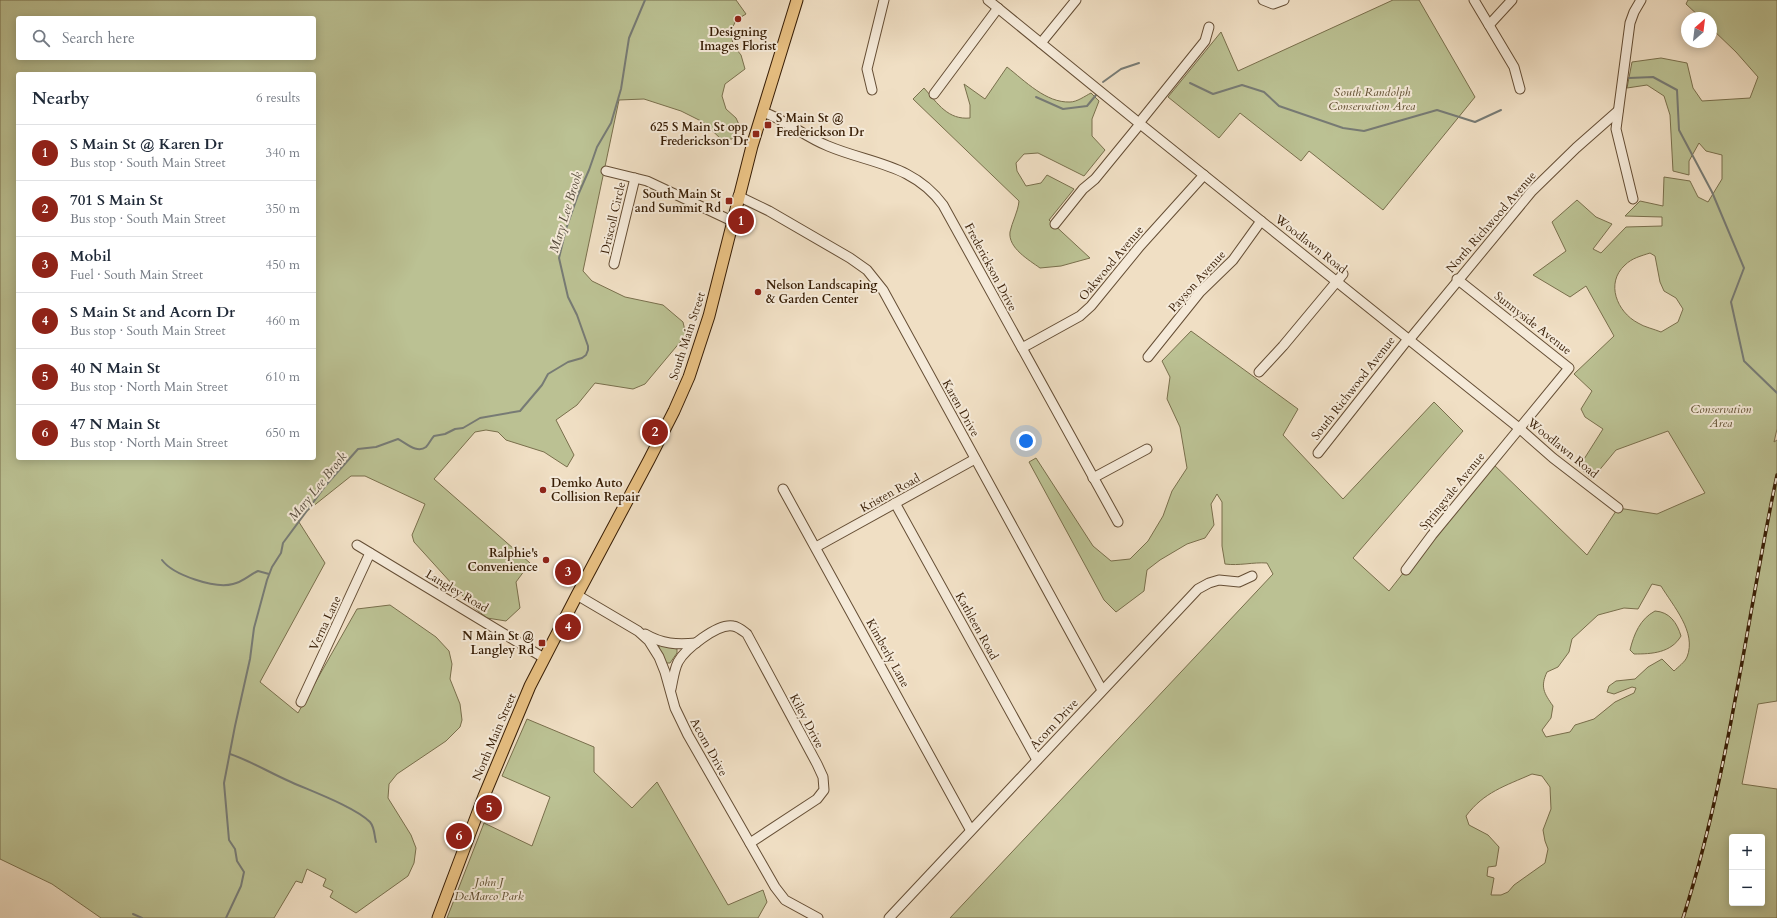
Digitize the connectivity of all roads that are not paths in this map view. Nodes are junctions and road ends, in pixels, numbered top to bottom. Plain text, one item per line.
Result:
1 (798, 0) edge
2 (884, 0) edge
3 (988, 0) edge
4 (1076, 0) edge
5 (1263, 0) edge
6 (1284, 0) edge
7 (1474, 0) edge
8 (1512, 0) edge
9 (1641, 0) edge
10 (998, 8) junction
11 (1489, 24) junction
12 (1209, 27) dead end
13 (1041, 43) junction
14 (1520, 89) dead end
15 (872, 90) dead end
16 (934, 94) dead end
17 (1618, 111) junction
18 (763, 112) junction
19 (1139, 123) junction
20 (606, 171) dead end
21 (1204, 175) junction
22 (635, 178) junction
23 (738, 196) junction
24 (1632, 199) dead end
25 (732, 221) junction
26 (1261, 221) junction
27 (1055, 224) dead end
28 (614, 264) dead end
29 (1340, 277) junction
30 (1458, 279) junction
31 (1408, 339) junction
32 (1022, 348) junction
33 (1148, 357) dead end
34 (1259, 372) dead end
35 (1519, 428) junction
36 (1147, 449) dead end
37 (1318, 453) dead end
38 (975, 459) junction
39 (1093, 478) junction
40 (783, 489) dead end
41 (895, 503) junction
42 (1618, 508) dead end
43 (1118, 522) dead end
44 (357, 545) dead end
45 (816, 547) junction
46 (370, 553) junction
47 (1406, 570) dead end
48 (1252, 576) dead end
49 (576, 595) junction
50 (638, 631) junction
51 (696, 643) junction
52 (544, 658) junction
53 (1102, 690) junction
54 (670, 692) junction
55 (301, 702) dead end
56 (1038, 760) junction
57 (970, 830) junction
58 (750, 843) junction
59 (438, 918) edge
60 (818, 918) edge
61 (889, 918) edge

1 - 18 main road, South Main Street
2 - 15 street
3 - 10 street, Woodlawn Road
4 - 13 street
5 - 6 street
7 - 11 street
8 - 11 street
9 - 17 street
10 - 13 street, Woodlawn Road
10 - 16 street
11 - 14 street
12 - 19 street
13 - 19 street, Woodlawn Road
17 - 24 street
17 - 30 street, North Richwood Avenue
18 - 23 main road, South Main Street
18 - 32 street, Frederickson Drive
19 - 21 street, Woodlawn Road
19 - 27 street
20 - 22 street
21 - 26 street, Woodlawn Road
21 - 32 street, Oakwood Avenue
22 - 25 street
22 - 28 street, Driscoll Circle
23 - 25 main road, South Main Street
23 - 38 street, Karen Drive
25 - 49 main road, South Main Street
26 - 29 street, Woodlawn Road
26 - 33 street, Payson Avenue
29 - 31 street, Woodlawn Road
29 - 34 street
30 - 31 street, North Richwood Avenue
30 - 35 street, Sunnyside Avenue
31 - 35 street, Woodlawn Road
31 - 37 street, South Richwood Avenue
32 - 39 street, Frederickson Drive
35 - 42 street, Woodlawn Road
35 - 47 street, Springvale Avenue
36 - 39 street
38 - 41 street, Kristen Road
38 - 53 street, Karen Drive
39 - 43 street, Frederickson Drive
40 - 45 street, Kimberly Lane
41 - 45 street, Kristen Road
41 - 56 street, Kathleen Road
44 - 46 street, Langley Road
45 - 57 street, Kimberly Lane
46 - 52 street, Langley Road
46 - 55 street, Verna Lane
48 - 53 street, Acorn Drive
49 - 50 street, Acorn Drive
49 - 52 main road, South Main Street
50 - 51 street, Kiley Drive
50 - 54 street, Acorn Drive
51 - 54 street, Kiley Drive
51 - 58 street, Kiley Drive
52 - 59 main road, North Main Street
53 - 56 street, Acorn Drive
54 - 58 street, Acorn Drive
56 - 57 street, Acorn Drive
57 - 61 street, Acorn Drive
58 - 60 street, Acorn Drive

